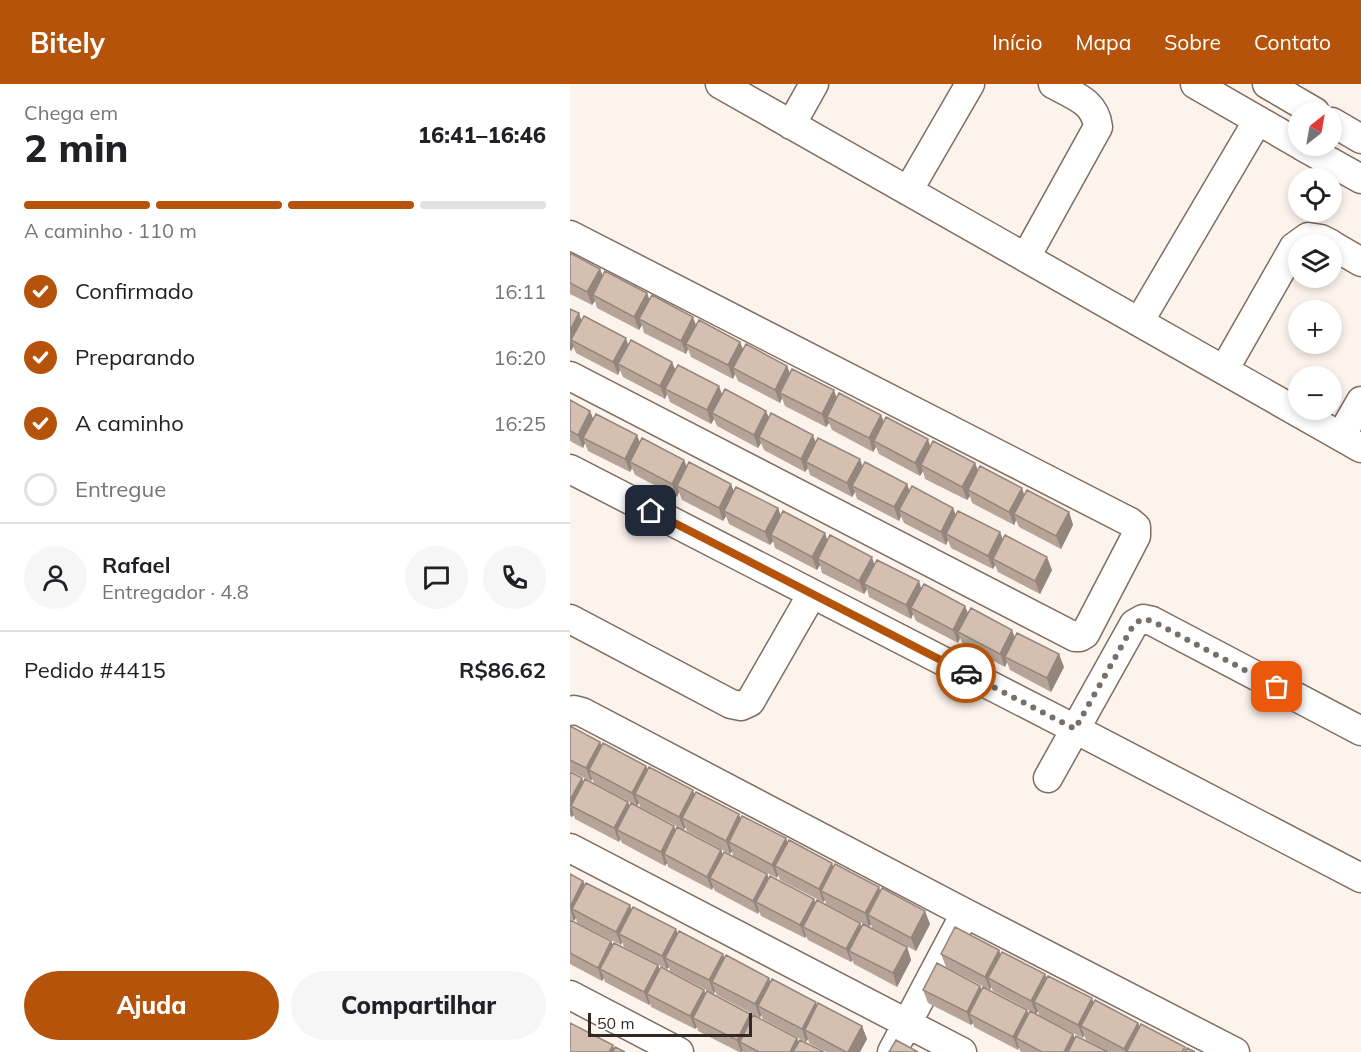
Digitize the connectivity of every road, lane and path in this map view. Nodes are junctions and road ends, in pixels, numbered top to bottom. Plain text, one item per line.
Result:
1 (720, 84) edge
2 (814, 84) edge
3 (970, 84) edge
4 (1053, 84) edge
5 (1195, 84) edge
6 (1267, 84) edge
7 (1298, 102) edge
8 (1258, 120) junction
9 (791, 124) junction
10 (1342, 128) edge
11 (1288, 137) edge
12 (1361, 140) edge
13 (1320, 156) edge
14 (1361, 179) edge
15 (908, 191) junction
16 (570, 235) edge
17 (1342, 251) edge
18 (1026, 257) junction
19 (1288, 258) edge
20 (1361, 262) edge
21 (1139, 322) junction
22 (1224, 370) junction
23 (570, 376) edge
24 (1361, 401) edge
25 (1351, 442) edge
26 (570, 469) edge
27 (812, 594) junction
28 (570, 619) edge
29 (570, 711) edge
30 (1075, 729) junction
31 (1361, 730) edge
32 (1048, 778) dead end
33 (570, 848) edge
34 (1361, 879) edge
35 (965, 913) junction
36 (570, 995) edge
37 (907, 1023) junction
38 (680, 1052) edge
39 (892, 1052) edge
40 (962, 1052) edge
41 (1235, 1052) edge

1 - 9 street
2 - 9 street
3 - 15 street
4 - 18 street
5 - 8 street
6 - 7 street
8 - 11 street
8 - 21 street
9 - 15 street
10 - 12 street
13 - 14 street
15 - 18 street
16 - 23 street
17 - 20 street
18 - 21 street
19 - 22 street
21 - 22 street
22 - 25 street
24 - 25 street
26 - 27 street
27 - 28 street
27 - 30 street
29 - 35 street
30 - 31 street
30 - 32 street
30 - 34 street
33 - 37 street
35 - 37 street
35 - 41 street
36 - 38 street
37 - 39 street
37 - 40 street

